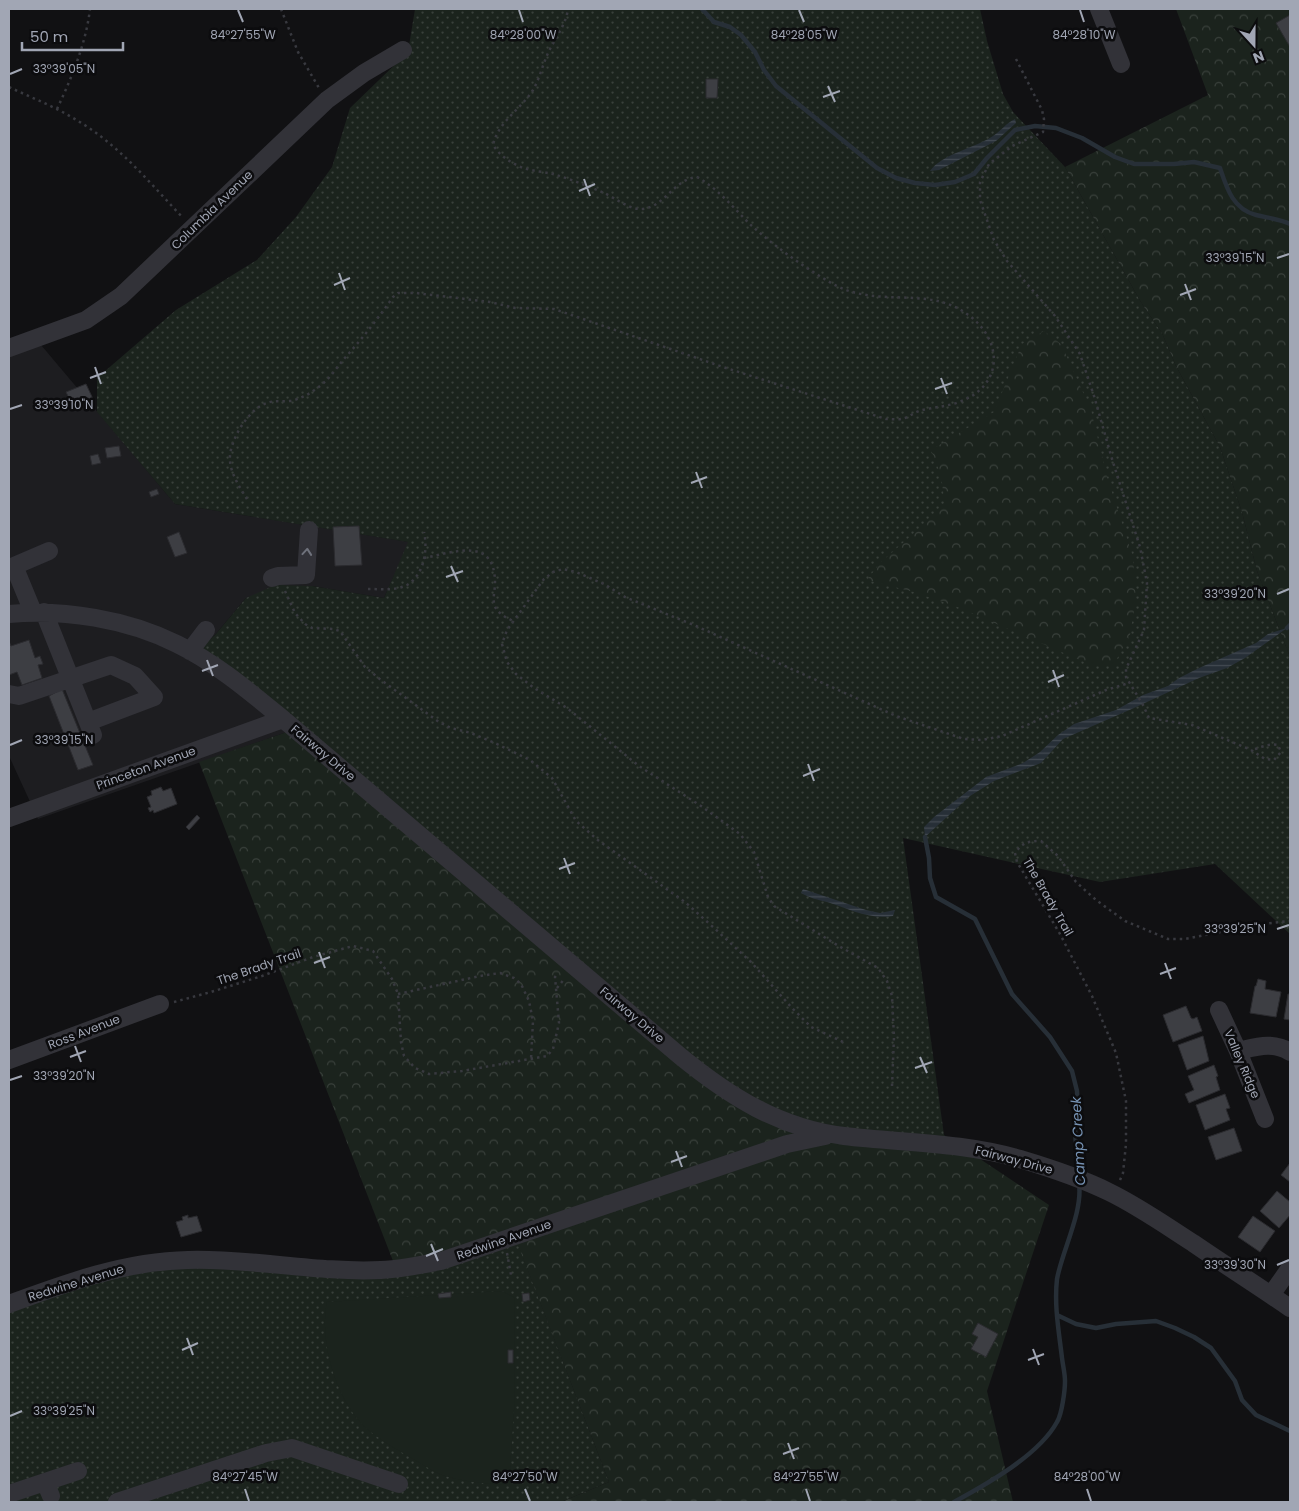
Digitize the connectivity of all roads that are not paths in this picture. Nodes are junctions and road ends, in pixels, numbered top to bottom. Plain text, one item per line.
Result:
1 (1099, 9) edge
2 (403, 50) dead end
3 (1121, 64) dead end
4 (9, 348) edge
5 (309, 530) dead end
6 (49, 551) dead end
7 (11, 567) edge
8 (275, 577) road end
9 (38, 612) junction
10 (9, 614) edge
11 (206, 630) dead end
12 (190, 651) junction
13 (70, 678) junction
14 (9, 694) edge
15 (283, 719) junction
16 (9, 818) edge
17 (160, 1004) road end
18 (1219, 1010) dead end
19 (1238, 1051) junction
20 (1290, 1052) edge
21 (9, 1060) edge
22 (1265, 1119) dead end
23 (843, 1136) junction
24 (1290, 1268) edge
25 (1271, 1295) junction
26 (9, 1304) edge
27 (1290, 1308) edge
28 (78, 1471) dead end
29 (399, 1484) dead end
30 (9, 1494) edge
31 (117, 1502) edge

1 - 3 street
2 - 4 street, Columbia Avenue
8 -> 5 street
6 - 7 street
7 - 9 street
9 - 10 street, Fairway Drive
9 - 12 street, Fairway Drive
9 - 13 street
11 - 12 street
12 - 15 street, Fairway Drive
13 - 13 street
13 - 14 street
15 - 16 street, Princeton Avenue
15 - 23 street, Fairway Drive
17 - 21 street, Ross Avenue
18 - 19 street, Valley Ridge
19 - 20 street
19 - 22 street, Valley Ridge
23 - 25 street, Fairway Drive
23 - 26 street, Redwine Avenue
24 - 25 street
25 - 27 street, Fairway Drive
28 - 30 street
29 - 31 street

